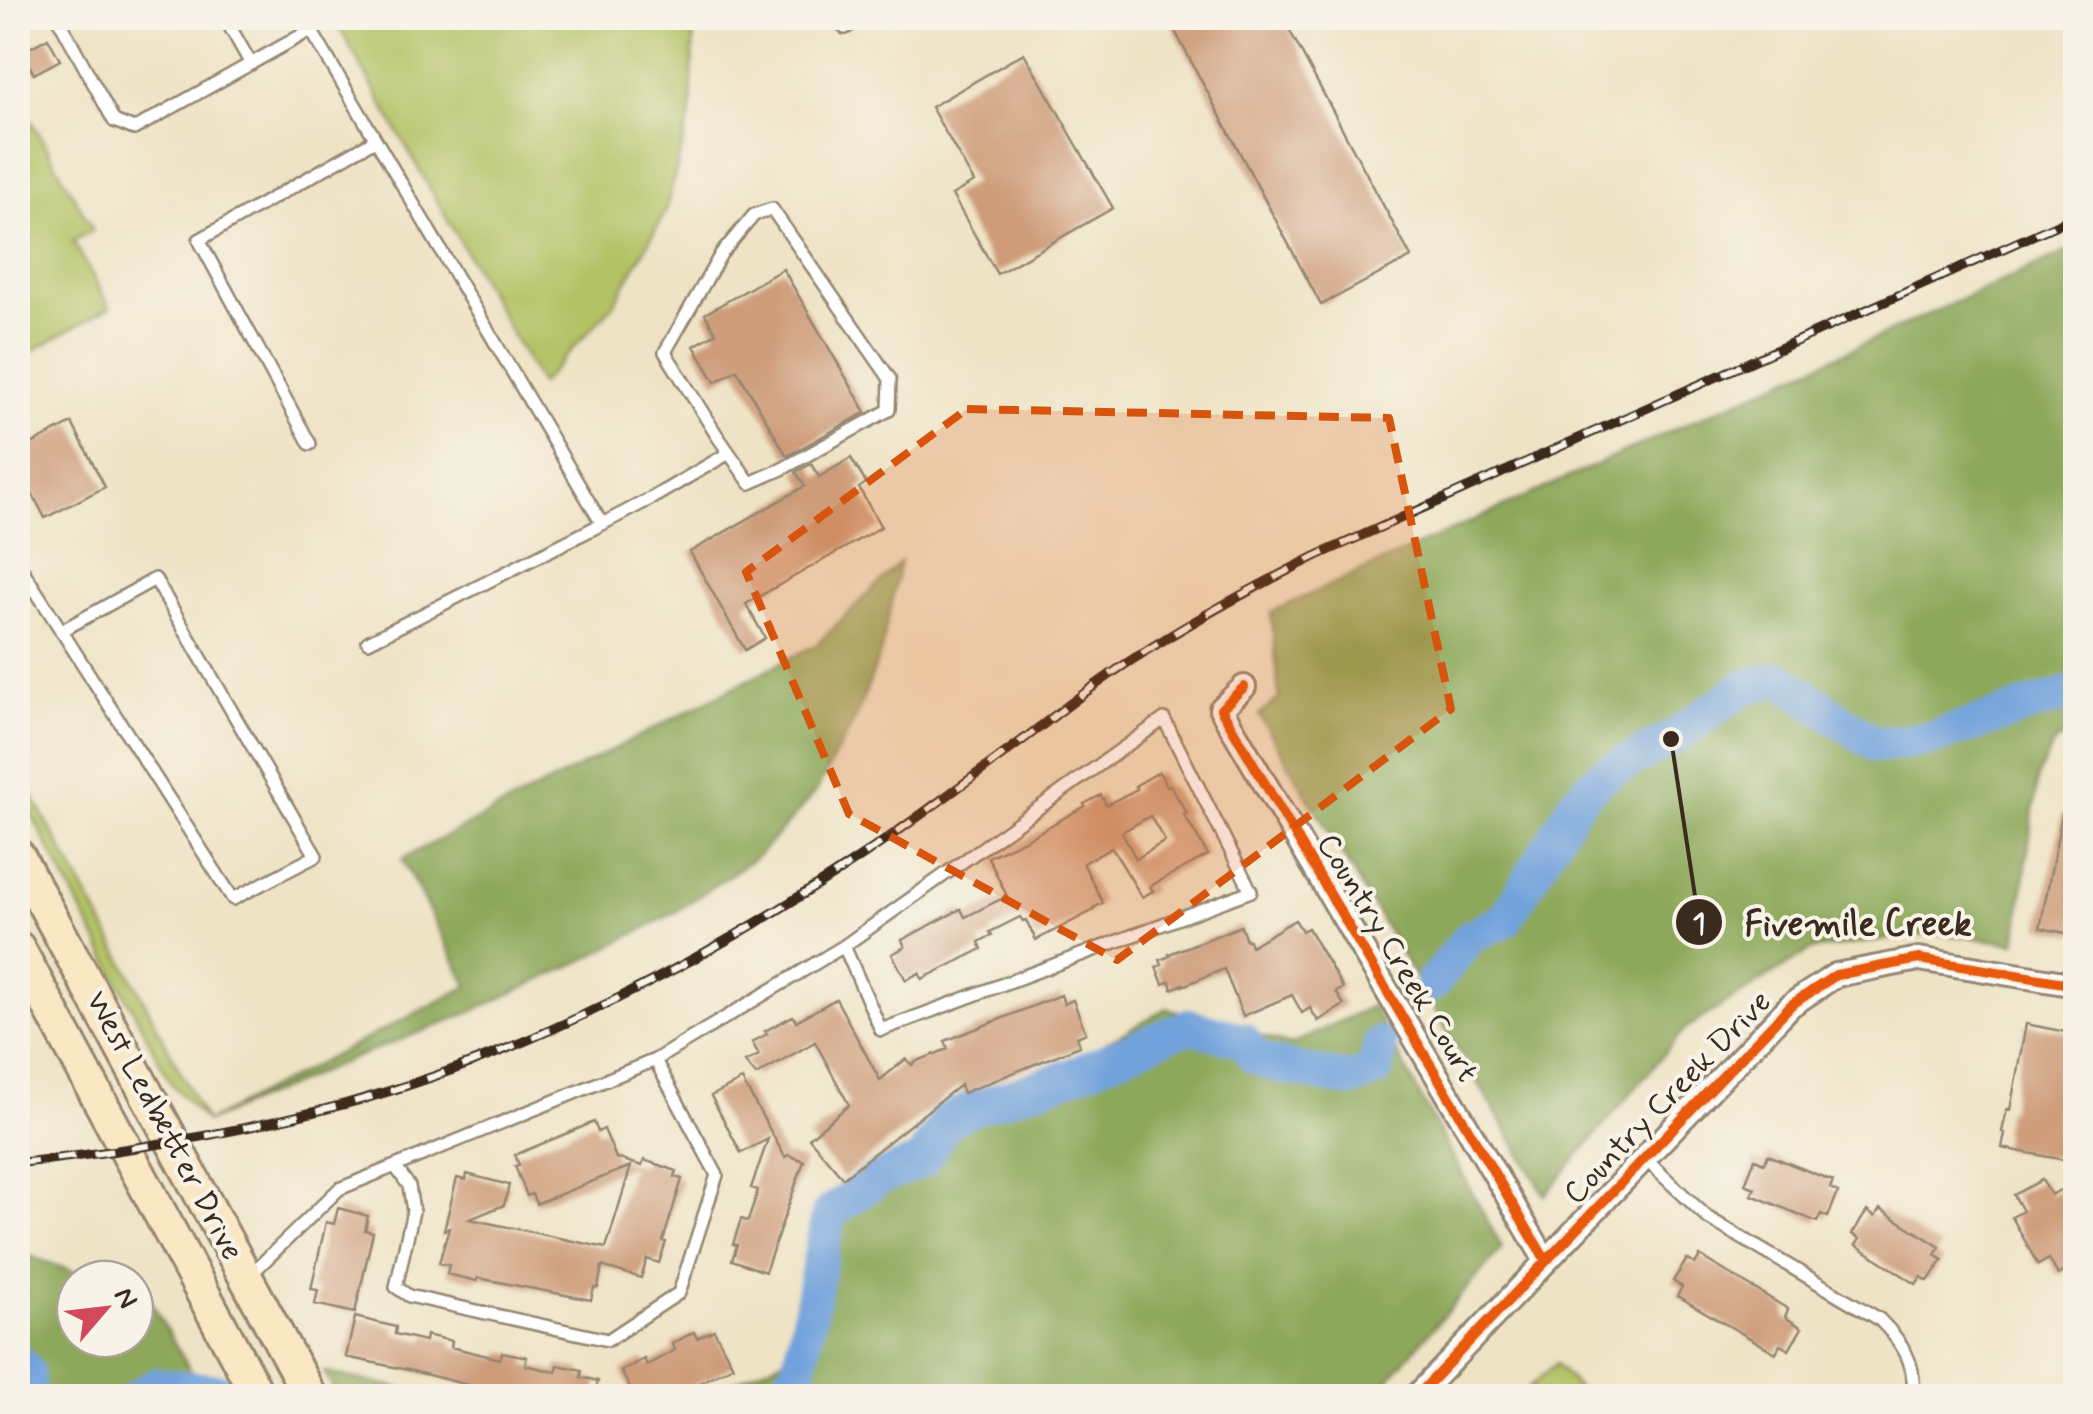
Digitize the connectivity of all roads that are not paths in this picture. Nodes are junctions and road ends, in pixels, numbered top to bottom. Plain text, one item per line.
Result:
1 (58, 18) edge
2 (225, 18) edge
3 (304, 18) edge
4 (833, 18) edge
5 (862, 18) edge
6 (311, 30) junction
7 (251, 64) junction
8 (375, 140) junction
9 (310, 444) dead end
10 (729, 453) junction
11 (602, 524) junction
12 (18, 563) edge
13 (60, 631) junction
14 (368, 642) dead end
15 (1244, 687) dead end
16 (18, 856) edge
17 (844, 946) junction
18 (18, 948) edge
19 (2076, 985) edge
20 (655, 1060) junction
21 (1644, 1158) junction
22 (394, 1166) junction
23 (1546, 1261) junction
24 (246, 1278) junction
25 (206, 1300) junction
26 (258, 1396) edge
27 (310, 1396) edge
28 (1417, 1396) edge
29 (1914, 1396) edge

1 - 7 lane
2 - 7 lane
3 - 6 lane
4 - 5 lane
6 - 7 lane
6 - 8 lane
8 - 9 lane
8 - 11 lane
10 - 10 lane
10 - 11 lane
11 - 14 lane
12 - 13 lane
13 - 13 lane
15 - 23 street, Country Creek Court
16 - 24 main road, West Ledbetter Drive
17 - 17 lane
17 - 20 lane
18 - 25 main road, West Ledbetter Drive
19 - 21 street, Country Creek Drive
20 - 22 lane
20 - 22 lane
21 - 23 street, Country Creek Drive
21 - 29 lane
22 - 24 lane
23 - 28 street, Country Creek Drive
24 - 25 main road
24 - 27 main road, West Ledbetter Drive
25 - 26 main road, West Ledbetter Drive

